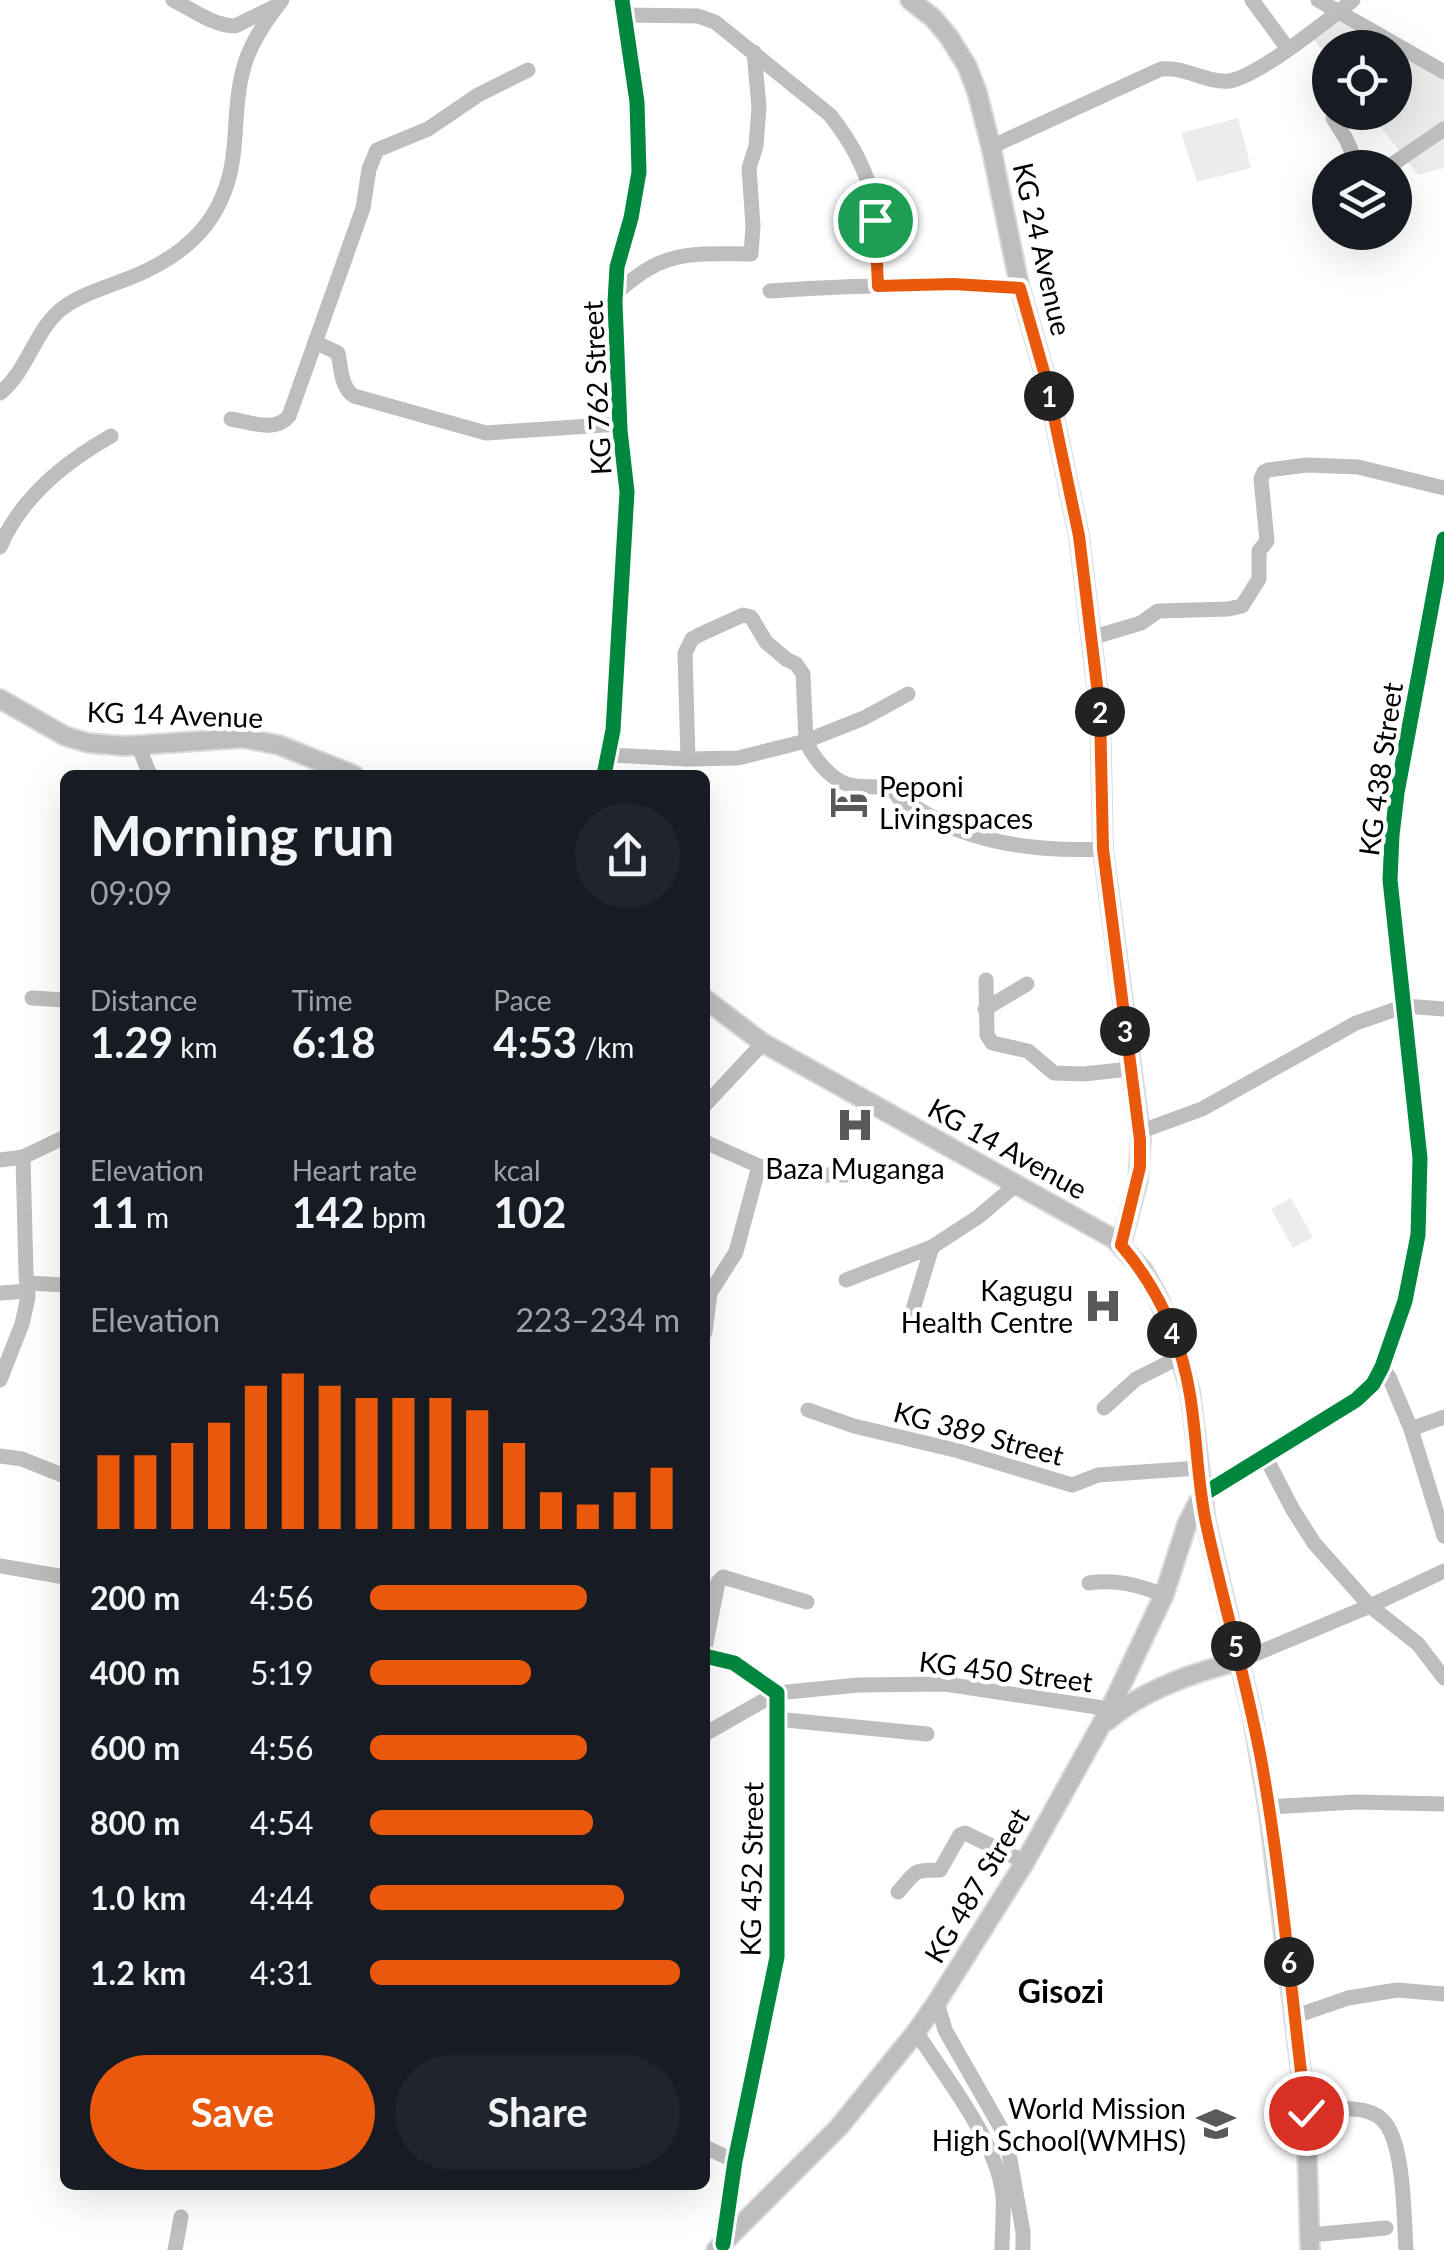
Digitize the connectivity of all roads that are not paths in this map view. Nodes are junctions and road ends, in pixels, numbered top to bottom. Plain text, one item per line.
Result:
1 (174, 0) edge
2 (910, 0) edge
3 (1252, 0) edge
4 (1318, 0) edge
5 (1353, 0) edge
6 (280, 2) edge
7 (623, 8) edge
8 (1339, 11) junction
9 (1288, 49) junction
10 (754, 52) junction
11 (528, 70) dead end
12 (1444, 72) edge
13 (1444, 129) edge
14 (991, 147) junction
15 (1412, 151) edge
16 (878, 286) junction
17 (1020, 288) junction
18 (770, 291) dead end
19 (616, 293) junction
20 (315, 342) junction
21 (0, 393) edge
22 (230, 419) dead end
23 (620, 424) junction
24 (111, 436) dead end
25 (1444, 488) edge
26 (1444, 539) edge
27 (0, 547) edge
28 (1091, 638) junction
29 (908, 694) dead end
30 (1, 702) edge
31 (806, 742) junction
32 (138, 745) junction
33 (610, 755) junction
34 (688, 759) junction
35 (148, 770) edge
36 (342, 770) edge
37 (606, 770) edge
38 (1103, 849) junction
39 (986, 980) dead end
40 (1028, 984) dead end
41 (32, 998) dead end
42 (60, 1000) edge
43 (710, 1003) edge
44 (1405, 1006) junction
45 (985, 1009) junction
46 (1444, 1009) edge
47 (763, 1043) junction
48 (1130, 1069) junction
49 (710, 1100) edge
50 (1140, 1132) junction
51 (60, 1139) edge
52 (710, 1144) edge
53 (22, 1157) junction
54 (0, 1160) edge
55 (759, 1166) junction
56 (885, 1175) dead end
57 (1017, 1184) junction
58 (1121, 1245) junction
59 (932, 1248) junction
60 (710, 1268) edge
61 (726, 1269) junction
62 (846, 1280) dead end
63 (60, 1284) edge
64 (28, 1287) junction
65 (0, 1293) edge
66 (710, 1293) edge
67 (911, 1316) dead end
68 (1180, 1357) junction
69 (1382, 1367) junction
70 (0, 1380) edge
71 (1104, 1408) dead end
72 (808, 1410) dead end
73 (1444, 1417) edge
74 (1411, 1430) junction
75 (0, 1456) edge
76 (1264, 1456) junction
77 (1199, 1468) junction
78 (60, 1474) edge
79 (1202, 1495) junction
80 (1444, 1536) edge
81 (0, 1566) edge
82 (1444, 1570) edge
83 (60, 1576) edge
84 (1089, 1582) dead end
85 (1164, 1595) junction
86 (807, 1602) dead end
87 (1370, 1606) junction
88 (710, 1623) edge
89 (710, 1657) edge
90 (1239, 1661) junction
91 (1444, 1678) edge
92 (777, 1693) junction
93 (1110, 1709) junction
94 (776, 1719) junction
95 (1099, 1728) junction
96 (710, 1731) edge
97 (927, 1734) dead end
98 (1444, 1804) edge
99 (1268, 1807) junction
100 (1025, 1862) junction
101 (898, 1892) dead end
102 (1444, 1994) edge
103 (937, 2002) junction
104 (1296, 2016) junction
105 (916, 2032) junction
106 (1306, 2113) junction
107 (710, 2149) edge
108 (736, 2161) junction
109 (181, 2217) dead end
110 (1386, 2228) dead end
111 (1310, 2243) edge
112 (719, 2247) edge
113 (175, 2250) edge
114 (1002, 2250) edge
115 (1023, 2250) edge
116 (1406, 2250) edge

1 - 6 street
2 - 14 main road, KG 24 Avenue
3 - 9 street
4 - 8 street
5 - 8 street
6 - 21 street
7 - 10 street
7 - 19 street, KG 762 Street
8 - 9 street
8 - 12 street
9 - 14 street
10 - 16 street
10 - 19 street
11 - 20 street
13 - 15 street
14 - 17 main road, KG 24 Avenue
16 - 17 street
16 - 18 street
17 - 28 main road, KG 24 Avenue
19 - 23 street, KG 762 Street
20 - 22 street
20 - 23 street
23 - 33 street, KG 762 Street
24 - 27 street
25 - 28 street
26 - 44 street, KG 438 Street
28 - 38 main road, KG 24 Avenue
29 - 31 street
30 - 32 main road, KG 14 Avenue
31 - 34 street
31 - 34 street
31 - 38 street
32 - 35 street
32 - 36 main road, KG 14 Avenue
33 - 34 street
33 - 37 street, KG 762 Street
38 - 48 main road, KG 24 Avenue
39 - 45 street
40 - 45 street
41 - 42 street
43 - 47 main road, KG 14 Avenue
44 - 46 street
44 - 50 street
44 - 69 street, KG 438 Street
45 - 48 street
47 - 49 street
47 - 57 main road, KG 14 Avenue
48 - 50 main road, KG 24 Avenue
50 - 58 main road, KG 24 Avenue
51 - 53 street
52 - 55 street
53 - 54 street
53 - 64 street
55 - 56 street
55 - 61 street
57 - 58 main road, KG 14 Avenue
57 - 59 street
58 - 68 main road, KG 14 Avenue
59 - 62 street
59 - 67 street
60 - 61 street
61 - 66 street
63 - 64 street
64 - 65 street
64 - 70 street
68 - 71 street
68 - 77 main road, KG 14 Avenue
69 - 74 street
69 - 76 street
72 - 77 street, KG 389 Street
73 - 74 street
74 - 80 street
75 - 78 street
76 - 79 street
76 - 87 street
77 - 79 main road, KG 14 Avenue
79 - 85 main road, KG 487 Street
79 - 90 main road, KG 14 Avenue
81 - 83 street
82 - 87 street
84 - 85 street
85 - 93 main road, KG 487 Street
86 - 88 street
87 - 90 street
87 - 91 street
89 - 92 street
90 - 95 main road
90 - 99 main road, KG 14 Avenue
92 - 93 street, KG 450 Street
92 - 94 street, KG 452 Street
92 - 96 street
93 - 95 main road, KG 487 Street
94 - 97 street
94 - 108 street, KG 452 Street
95 - 100 main road, KG 487 Street
98 - 99 street
99 - 104 main road, KG 14 Avenue
100 - 101 street
100 - 103 main road, KG 487 Street
102 - 104 street
103 - 105 main road, KG 487 Street
103 - 115 street
104 - 106 main road, KG 14 Avenue
105 - 112 main road, KG 487 Street
105 - 114 street
106 - 111 main road, KG 14 Avenue
106 - 116 street
107 - 108 street
108 - 112 street, KG 452 Street
109 - 113 street
110 - 111 street

